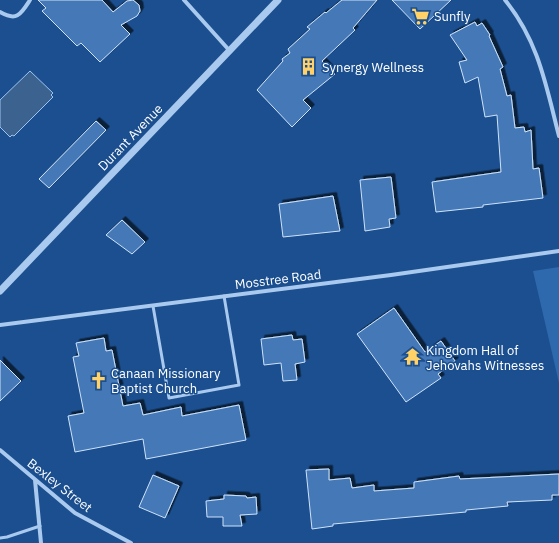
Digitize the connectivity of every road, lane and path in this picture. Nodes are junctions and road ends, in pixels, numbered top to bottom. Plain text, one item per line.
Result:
1 (30, 0) edge
2 (184, 0) edge
3 (278, 0) edge
4 (504, 0) edge
5 (0, 12) edge
6 (229, 50) junction
7 (559, 136) edge
8 (559, 252) edge
9 (0, 291) edge
10 (224, 296) junction
11 (152, 306) junction
12 (0, 325) edge
13 (0, 450) edge
14 (35, 480) junction
15 (40, 526) junction
16 (0, 538) edge
17 (41, 543) edge
18 (131, 543) edge

1 - 5 street
2 - 6 street
3 - 6 street, Durant Avenue
4 - 7 street
6 - 9 street, Durant Avenue
8 - 10 street, Mosstree Road
10 - 11 street, Mosstree Road
10 - 11 lane
11 - 12 street, Mosstree Road
13 - 14 street, Bexley Street
14 - 15 street
14 - 18 street, Bexley Street
15 - 16 lane
15 - 17 street

